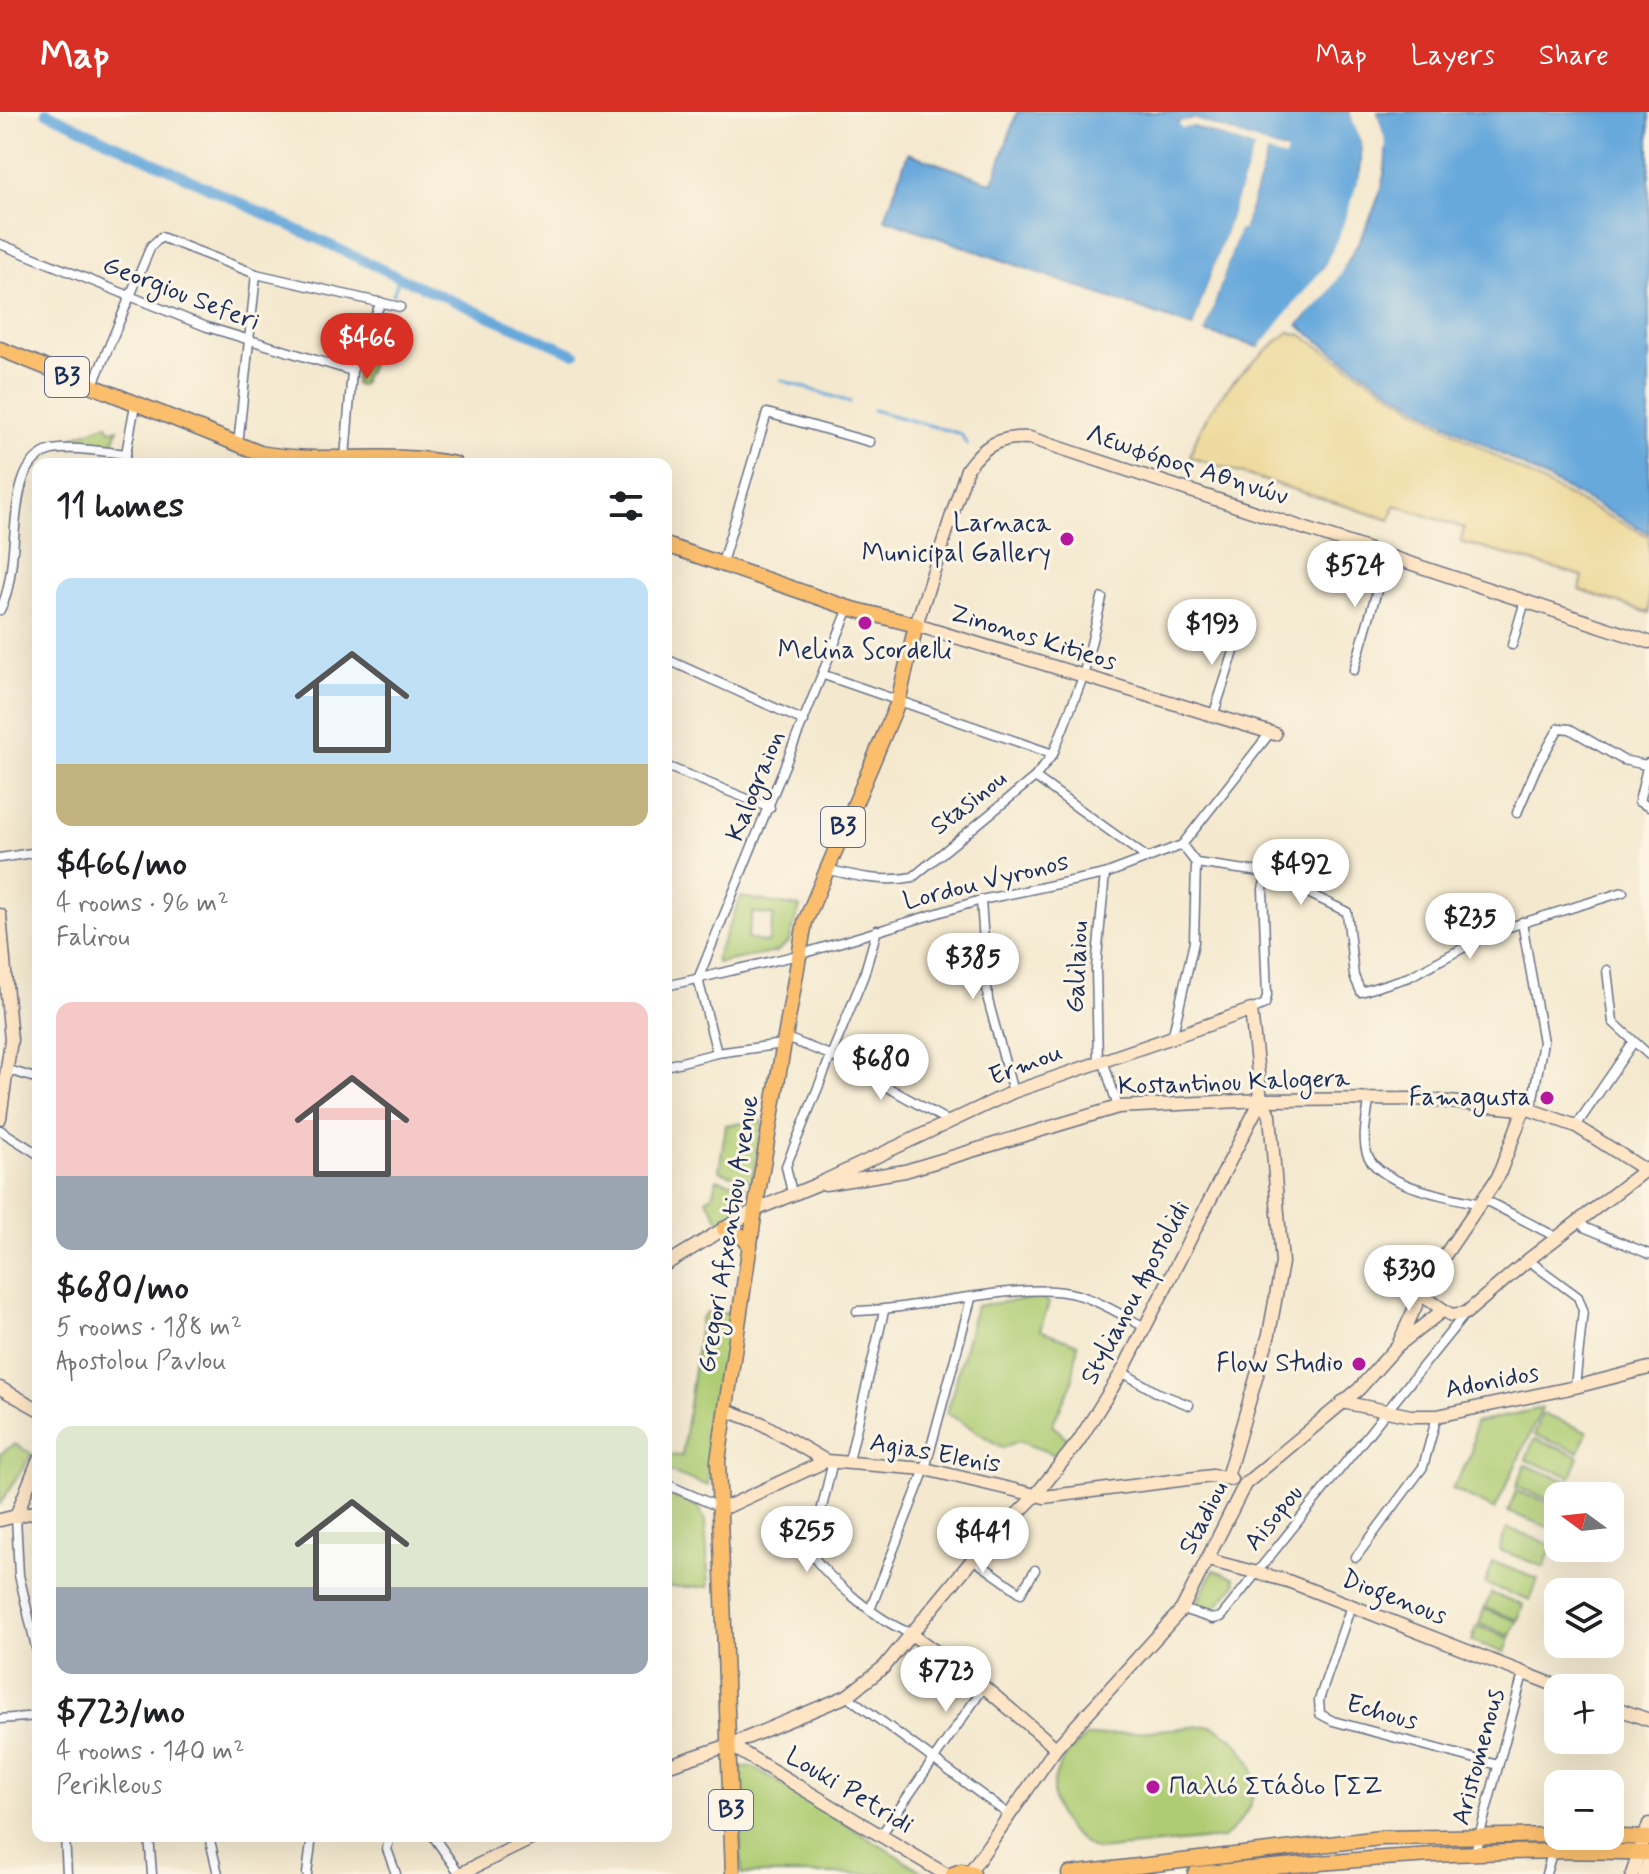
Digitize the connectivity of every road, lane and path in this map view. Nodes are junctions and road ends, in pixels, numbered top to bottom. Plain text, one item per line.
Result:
1 (0, 244) edge
2 (256, 274) junction
3 (129, 297) junction
4 (381, 302) junction
5 (400, 307) dead end
6 (249, 341) junction
7 (0, 349) edge
8 (352, 371) junction
9 (92, 388) junction
10 (135, 405) junction
11 (870, 442) dead end
12 (238, 446) junction
13 (126, 454) junction
14 (125, 458) edge
15 (345, 458) joint
16 (672, 547) edge
17 (1387, 556) junction
18 (721, 566) junction
19 (1102, 598) dead end
20 (1525, 601) junction
21 (849, 608) junction
22 (0, 610) edge
23 (916, 625) junction
24 (1242, 627) dead end
25 (1649, 642) edge
26 (1512, 645) dead end
27 (672, 662) edge
28 (1354, 670) dead end
29 (824, 675) junction
30 (1083, 677) junction
31 (898, 702) junction
32 (1213, 716) junction
33 (804, 721) junction
34 (1272, 733) joint
35 (1053, 754) junction
36 (1648, 763) edge
37 (672, 770) edge
38 (1035, 777) junction
39 (1649, 807) edge
40 (770, 808) junction
41 (1517, 813) dead end
42 (1182, 845) junction
43 (32, 853) edge
44 (1146, 857) junction
45 (0, 858) edge
46 (1196, 863) junction
47 (825, 869) junction
48 (1267, 873) junction
49 (1105, 874) junction
50 (1623, 892) dead end
51 (981, 900) junction
52 (0, 915) edge
53 (1522, 922) junction
54 (877, 930) junction
55 (798, 955) junction
56 (1607, 970) dead end
57 (698, 979) junction
58 (672, 985) edge
59 (1255, 1009) junction
60 (1173, 1034) junction
61 (784, 1040) junction
62 (1633, 1043) junction
63 (717, 1053) junction
64 (830, 1055) junction
65 (1649, 1055) edge
66 (1100, 1061) junction
67 (672, 1064) edge
68 (9, 1070) junction
69 (32, 1077) edge
70 (1013, 1092) junction
71 (1261, 1100) junction
72 (1369, 1101) junction
73 (1118, 1107) junction
74 (1528, 1110) junction
75 (0, 1118) edge
76 (948, 1121) junction
77 (1576, 1126) junction
78 (0, 1130) edge
79 (32, 1150) edge
80 (850, 1166) junction
81 (1647, 1168) edge
82 (856, 1180) junction
83 (818, 1184) junction
84 (792, 1193) junction
85 (1483, 1202) junction
86 (755, 1210) junction
87 (1578, 1221) junction
88 (724, 1229) junction
89 (1558, 1238) junction
90 (750, 1246) junction
91 (1649, 1254) edge
92 (672, 1260) edge
93 (1528, 1260) junction
94 (1420, 1294) junction
95 (971, 1299) junction
96 (857, 1311) dead end
97 (884, 1311) junction
98 (1442, 1311) junction
99 (1466, 1313) junction
100 (1145, 1327) junction
101 (1398, 1345) junction
102 (1649, 1368) edge
103 (1122, 1372) junction
104 (1575, 1387) junction
105 (0, 1388) edge
106 (1342, 1402) junction
107 (1189, 1405) dead end
108 (32, 1406) edge
109 (726, 1410) junction
110 (1386, 1412) junction
111 (1437, 1416) junction
112 (829, 1461) junction
113 (849, 1461) junction
114 (925, 1469) junction
115 (32, 1476) edge
116 (1227, 1477) junction
117 (1245, 1484) junction
118 (672, 1487) edge
119 (1035, 1496) junction
120 (719, 1507) junction
121 (32, 1512) edge
122 (16, 1516) junction
123 (0, 1520) edge
124 (769, 1543) dead end
125 (811, 1554) junction
126 (1356, 1557) dead end
127 (973, 1559) junction
128 (1208, 1560) junction
129 (1035, 1570) dead end
130 (1256, 1573) junction
131 (1351, 1606) junction
132 (1182, 1609) junction
133 (870, 1610) junction
134 (32, 1630) edge
135 (910, 1633) junction
136 (1523, 1674) junction
137 (1544, 1682) edge
138 (984, 1687) junction
139 (847, 1696) junction
140 (1624, 1711) edge
141 (32, 1716) edge
142 (0, 1719) edge
143 (1649, 1720) edge
144 (730, 1745) junction
145 (1056, 1748) junction
146 (935, 1760) junction
147 (672, 1764) edge
148 (1498, 1765) junction
149 (1008, 1814) junction
150 (1648, 1833) edge
151 (1479, 1834) junction
152 (1624, 1834) edge
153 (881, 1835) junction
154 (1544, 1835) edge
155 (65, 1842) edge
156 (149, 1842) edge
157 (210, 1842) edge
158 (311, 1842) edge
159 (389, 1842) edge
160 (437, 1842) edge
161 (525, 1842) edge
162 (1475, 1852) junction
163 (1552, 1853) junction
164 (1646, 1856) edge
165 (1199, 1871) edge
166 (971, 1873) edge
167 (67, 1874) edge
168 (152, 1874) edge
169 (218, 1874) edge
170 (307, 1874) edge
171 (396, 1874) edge
172 (460, 1874) edge
173 (733, 1874) edge
174 (945, 1874) edge
175 (953, 1874) edge
176 (1069, 1874) edge
177 (1546, 1874) edge
178 (1632, 1874) edge
179 (1644, 1874) edge

1 - 3 street, Georgiou Seferi
2 - 3 street
2 - 4 street
2 - 6 street
3 - 6 street, Georgiou Seferi
3 - 9 street
4 - 5 street
4 - 8 street
6 - 8 street, Georgiou Seferi
6 - 12 street
7 - 9 main road, B3
8 - 15 street
9 - 10 main road, B3
10 - 12 main road, B3
10 - 13 street
11 - 18 street
12 - 15 main road, B3
13 - 14 street
13 - 22 street
16 - 18 main road
17 - 20 street, Λεωφόρος Αθηνών
17 - 23 street, Λεωφόρος Αθηνών
17 - 28 street
18 - 21 main road
19 - 30 street, Stasinou
20 - 25 street, Λεωφόρος Αθηνών
20 - 26 street
21 - 23 main road
21 - 29 street, Kalograion
23 - 30 street, Zinonos Kitieos
23 - 31 main road, Gregori Afxentiou Avenue / B3
24 - 32 street
27 - 33 street
29 - 31 street
29 - 33 street, Kalograion
30 - 32 street, Zinonos Kitieos
30 - 35 street, Stasinou
31 - 35 street
31 - 47 main road, Gregori Afxentiou Avenue / B3
32 - 34 street, Zinonos Kitieos
33 - 40 street, Kalograion
34 - 42 street
35 - 38 street, Stasinou
36 - 39 street
36 - 41 street
37 - 40 street
38 - 44 street
38 - 47 street, Stasinou
40 - 57 street, Kalograion
42 - 44 street, Lordou Vyronos
42 - 46 street
43 - 45 street
44 - 49 street, Lordou Vyronos
46 - 48 street
46 - 60 street
47 - 55 main road, Gregori Afxentiou Avenue / B3
48 - 53 street
48 - 59 street
49 - 51 street, Lordou Vyronos
49 - 66 street, Galilaiou
50 - 53 street
51 - 54 street, Lordou Vyronos
51 - 70 street
52 - 68 street
53 - 74 street, Stadiou
54 - 55 street, Lordou Vyronos
54 - 64 street
55 - 57 street, Lordou Vyronos
55 - 61 main road, Gregori Afxentiou Avenue / B3
56 - 62 street
57 - 58 street, Lordou Vyronos
57 - 63 street
59 - 60 street, Ermou
59 - 71 street
60 - 66 street, Ermou
61 - 63 street
61 - 64 street
61 - 86 main road, Gregori Afxentiou Avenue / B3
62 - 65 street
62 - 77 street
63 - 67 street
64 - 76 street
64 - 84 street
66 - 70 street, Ermou
66 - 73 street, Galilaiou
68 - 69 street
68 - 75 street
70 - 76 street, Ermou
71 - 72 street, Kostantinou Kalogera
71 - 73 street, Kostantinou Kalogera
71 - 100 street, Stylianou Apostolidi
71 - 116 street
72 - 74 street, Kostantinou Kalogera
72 - 85 street
73 - 82 street, Kostantinou Kalogera
74 - 77 street, Kostantinou Kalogera
74 - 85 street, Stadiou
76 - 80 street, Ermou
77 - 81 street, Kostantinou Kalogera
78 - 79 street
80 - 82 street
80 - 83 street, Ermou
81 - 87 street
82 - 83 street, Kostantinou Kalogera
83 - 84 street
84 - 86 street
85 - 89 street
85 - 94 street, Stadiou
86 - 88 street
86 - 90 main road, Gregori Afxentiou Avenue / B3
87 - 89 street
87 - 91 street
88 - 90 main road
88 - 92 street
89 - 93 street
90 - 109 main road, Gregori Afxentiou Avenue / B3
93 - 99 street
93 - 104 street
94 - 98 street
94 - 101 street, Stadiou
95 - 97 street
95 - 100 street
95 - 114 street
96 - 97 street
97 - 113 street
98 - 99 street
98 - 101 street
99 - 110 street, Aisopou
100 - 103 street, Stylianou Apostolidi
101 - 106 street, Stadiou
102 - 104 street, Adonidos
103 - 107 street
103 - 119 street, Stylianou Apostolidi
104 - 111 street, Adonidos
105 - 108 street
106 - 110 street, Adonidos
106 - 117 street, Stadiou
109 - 112 street
109 - 120 main road, Gregori Afxentiou Avenue / B3
110 - 111 street, Adonidos
110 - 130 street, Aisopou
111 - 126 street
112 - 113 street, Agias Elenis
112 - 120 street, Agias Elenis
112 - 125 street
113 - 114 street, Agias Elenis
114 - 119 street, Agias Elenis
114 - 133 street
115 - 122 street
116 - 117 street
116 - 119 street, Agias Elenis
117 - 128 street, Stadiou
118 - 120 street
119 - 127 street, Stylianou Apostolidi
120 - 144 main road, Gregori Afxentiou Avenue / B3
121 - 122 street
122 - 123 street
122 - 134 street
124 - 125 street
125 - 133 street
127 - 129 street
127 - 135 street, Stylianou Apostolidi
128 - 130 street, Diogenous
128 - 132 street, Stadiou
130 - 131 street, Diogenous
130 - 132 street, Aisopou
131 - 136 street, Diogenous
131 - 148 street, Echous
132 - 145 street, Stadiou
133 - 135 street
135 - 138 street
135 - 139 street, Stylianou Apostolidi
136 - 137 street, Diogenous
136 - 148 street, Aristomenous
138 - 145 street
138 - 146 street
139 - 144 street, Stylianou Apostolidi
139 - 146 street
140 - 143 street
141 - 142 street
144 - 147 street, Stylianou Apostolidi
144 - 153 street, Louki Petridi
144 - 173 main road, Gregori Afxentiou Avenue / B3
145 - 149 street, Stadiou
146 - 149 street
146 - 153 street
148 - 151 street, Aristomenous
149 - 166 street, Stadiou
150 - 152 main road
150 - 164 street
151 - 154 main road
151 - 162 street, Aristomenous
151 - 165 main road
153 - 174 street, Louki Petridi
155 - 167 street
156 - 168 street
157 - 169 street
158 - 170 street
159 - 171 street
160 - 172 street
161 - 172 street
162 - 163 main road
162 - 165 main road
163 - 164 main road
163 - 177 street
164 - 178 street
164 - 179 street
165 - 176 main road
166 - 175 main road

